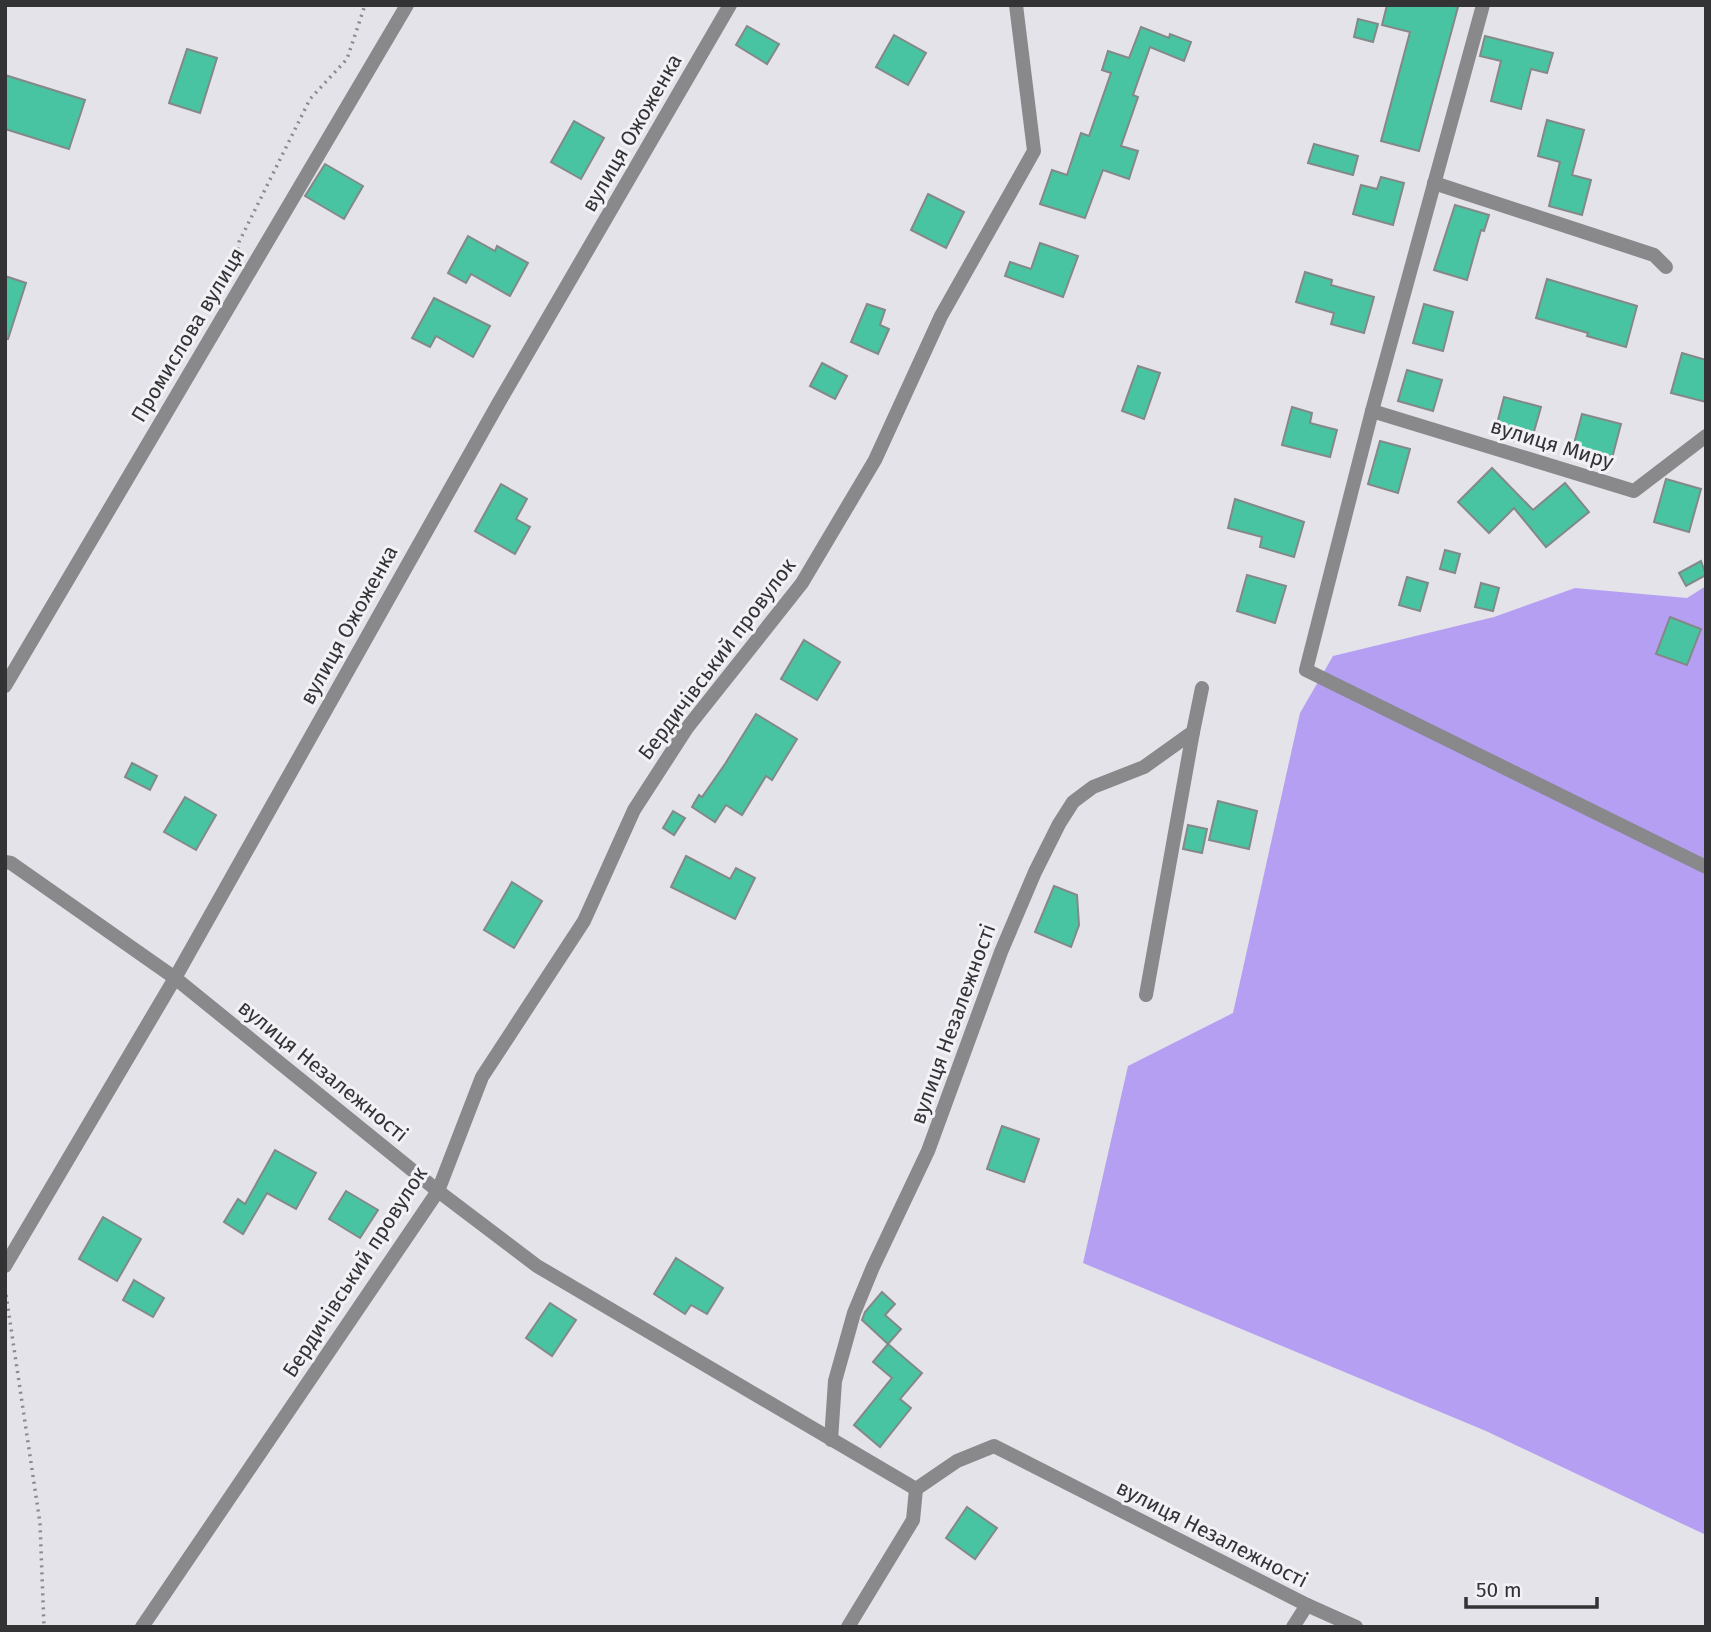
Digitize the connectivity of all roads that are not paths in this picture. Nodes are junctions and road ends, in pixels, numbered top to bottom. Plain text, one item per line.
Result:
1 (407, 5) edge
2 (730, 5) edge
3 (1016, 5) edge
4 (1483, 5) edge
5 (1434, 184) junction
6 (1667, 267) dead end
7 (1372, 411) junction
8 (1706, 436) edge
9 (5, 686) edge
10 (1202, 688) dead end
11 (1193, 732) junction
12 (5, 862) edge
13 (1706, 867) edge
14 (175, 978) junction
15 (1146, 995) dead end
16 (438, 1191) junction
17 (5, 1266) edge
18 (831, 1440) junction
19 (916, 1489) junction
20 (1307, 1605) junction
21 (142, 1627) edge
22 (848, 1627) edge
23 (1293, 1627) edge
24 (1356, 1627) edge

1 - 9 street, Промислова вулиця
2 - 14 street, вулиця Ожоженка
3 - 16 street, Бердичівський провулок
4 - 5 street
5 - 6 street
5 - 7 street
7 - 8 street, вулиця Миру
7 - 13 street
10 - 11 street
11 - 15 street
11 - 18 street, вулиця Незалежності
12 - 14 street, вулиця Незалежності
14 - 16 street, вулиця Незалежності
14 - 17 street, вулиця Ожоженка
16 - 18 street, вулиця Незалежності
16 - 21 street, Бердичівський провулок
18 - 19 street, вулиця Незалежності
19 - 20 street, вулиця Незалежності
19 - 22 street
20 - 23 street
20 - 24 street, вулиця Незалежності

